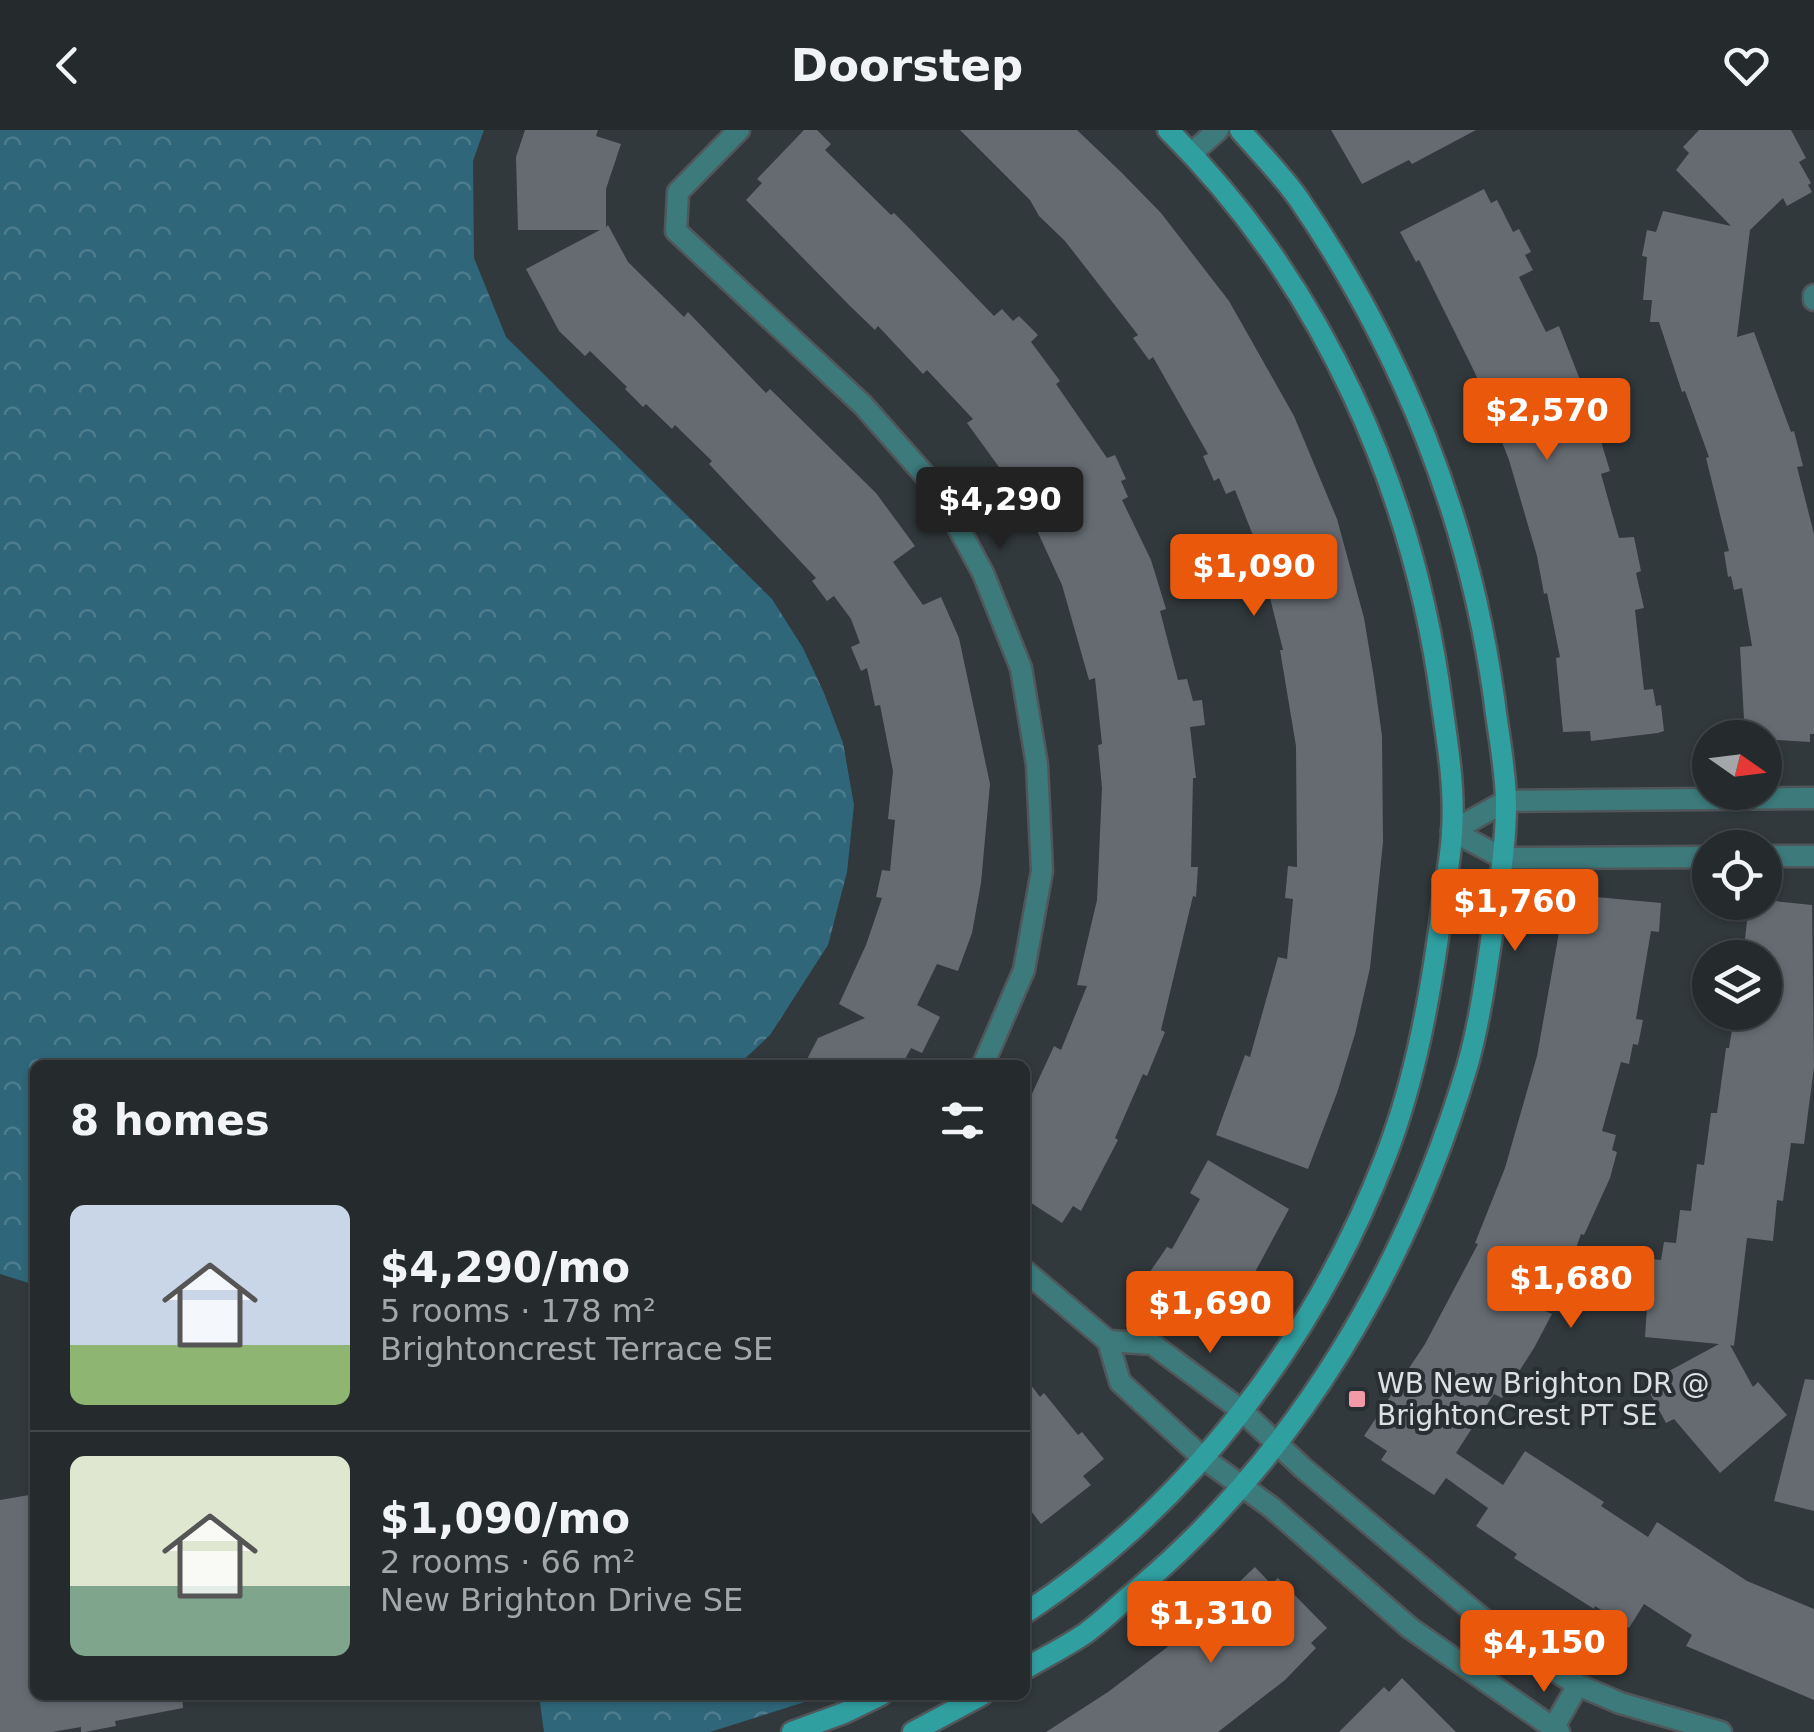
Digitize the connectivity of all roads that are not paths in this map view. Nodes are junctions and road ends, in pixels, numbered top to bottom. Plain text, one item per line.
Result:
1 (738, 130) edge
2 (1168, 130) edge
3 (1218, 130) edge
4 (1240, 130) edge
5 (1192, 154) junction
6 (1814, 798) edge
7 (1506, 801) junction
8 (1452, 830) junction
9 (1692, 856) edge
10 (1782, 856) edge
11 (1814, 856) edge
12 (1503, 858) junction
13 (985, 1060) edge
14 (1030, 1274) edge
15 (1108, 1341) junction
16 (1241, 1410) junction
17 (1278, 1445) junction
18 (1204, 1458) junction
19 (1244, 1486) junction
20 (1030, 1609) edge
21 (1030, 1666) edge
22 (1578, 1685) junction
23 (871, 1700) edge
24 (973, 1700) edge
25 (1555, 1731) edge
26 (792, 1732) edge
27 (913, 1732) edge
28 (1721, 1732) edge

1 - 13 street
2 - 5 street
3 - 5 street
4 - 7 street
5 - 8 street
6 - 7 street
7 - 8 street
7 - 12 street
8 - 12 street
8 - 16 street
9 - 12 street
10 - 11 street
12 - 17 street
14 - 15 street
15 - 16 street
15 - 18 street
16 - 17 street
16 - 18 street
17 - 19 street
17 - 22 street
18 - 19 street
18 - 20 street
19 - 21 street
19 - 25 street
22 - 25 street
22 - 28 street
23 - 26 street
24 - 27 street

